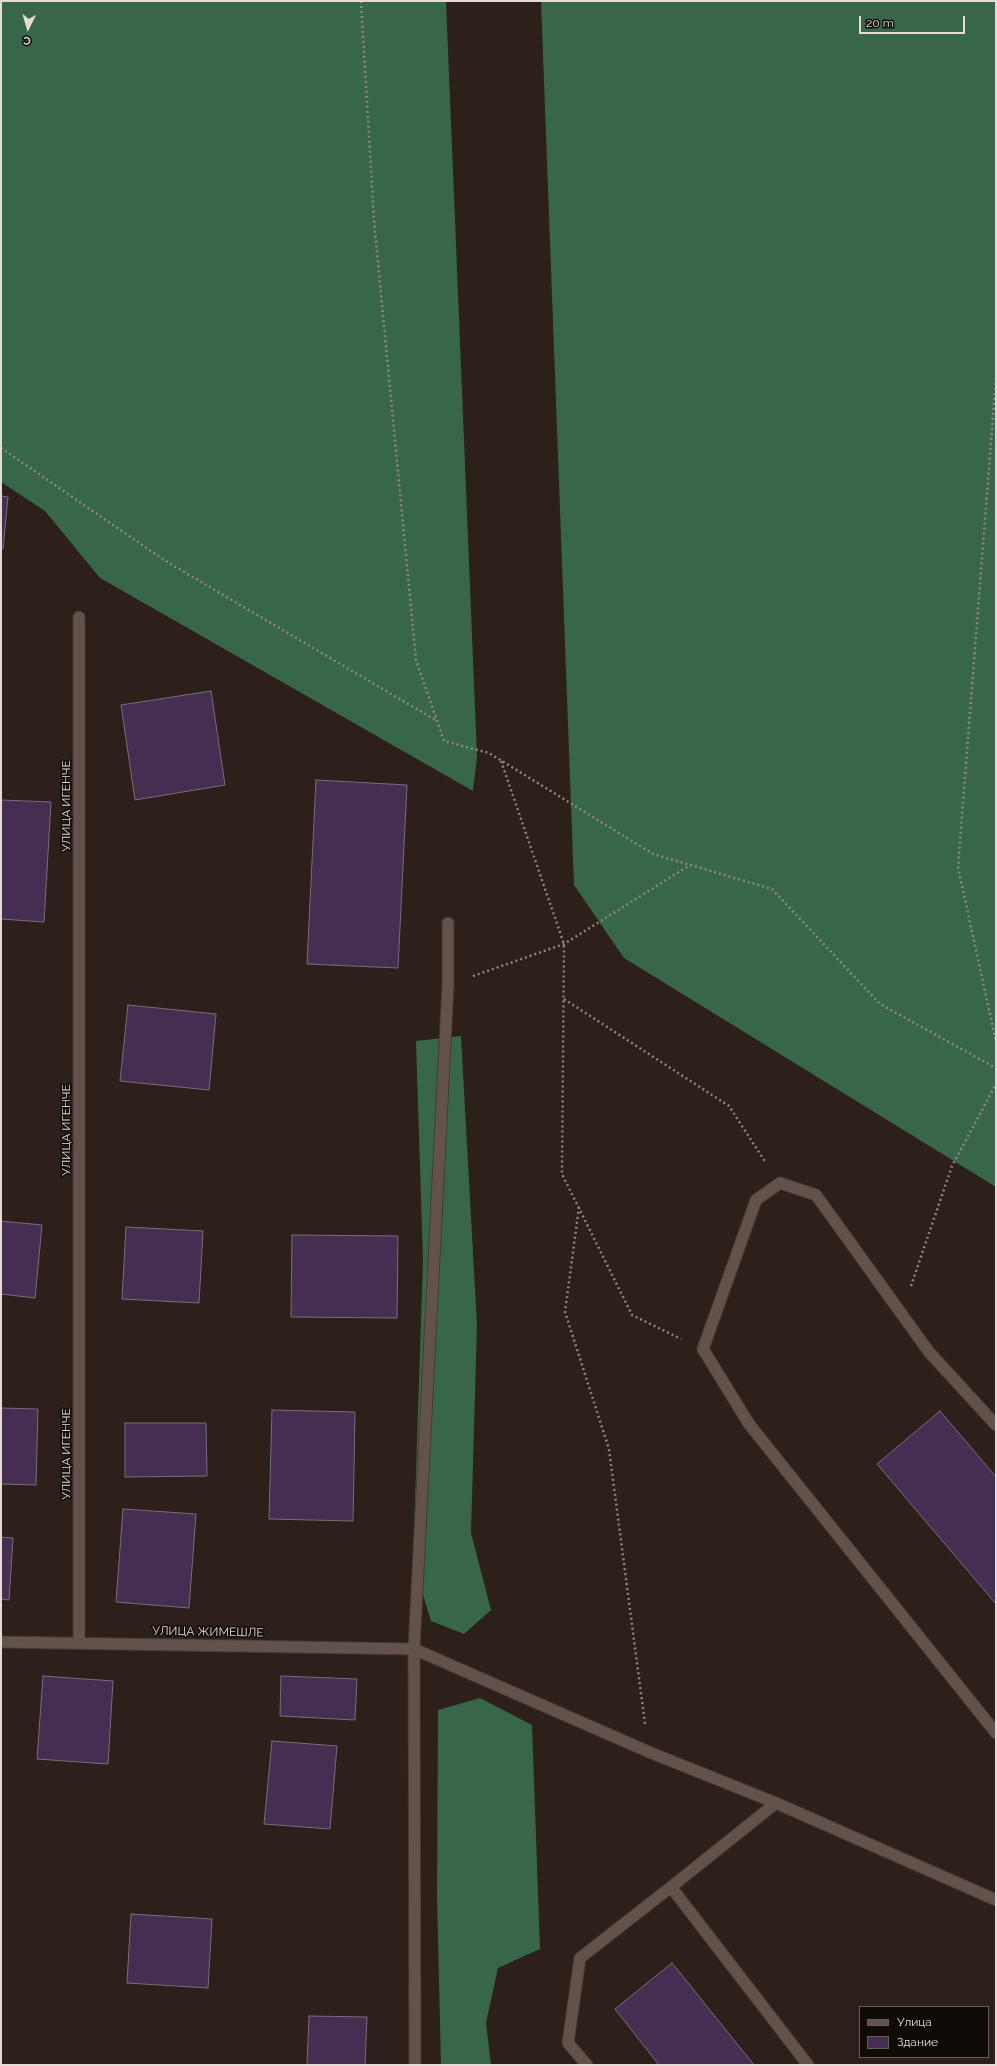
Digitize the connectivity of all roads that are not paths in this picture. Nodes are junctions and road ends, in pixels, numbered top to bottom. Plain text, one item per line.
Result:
1 (79, 617) dead end
2 (448, 923) dead end
3 (996, 1425) edge
4 (1, 1642) edge
5 (79, 1643) junction
6 (414, 1649) junction
7 (996, 1733) edge
8 (776, 1803) junction
9 (671, 1887) junction
10 (996, 1900) edge
11 (416, 2065) edge
12 (587, 2065) edge
13 (808, 2065) edge

1 - 5 street, УЛИЦА ИГЕНЧЕ
2 - 6 street
3 - 7 street
4 - 5 street, УЛИЦА ЖИМЕШЛЕ
5 - 6 street, УЛИЦА ЖИМЕШЛЕ
6 - 8 street
6 - 11 street
8 - 9 street
8 - 10 street
9 - 12 street
9 - 13 street

